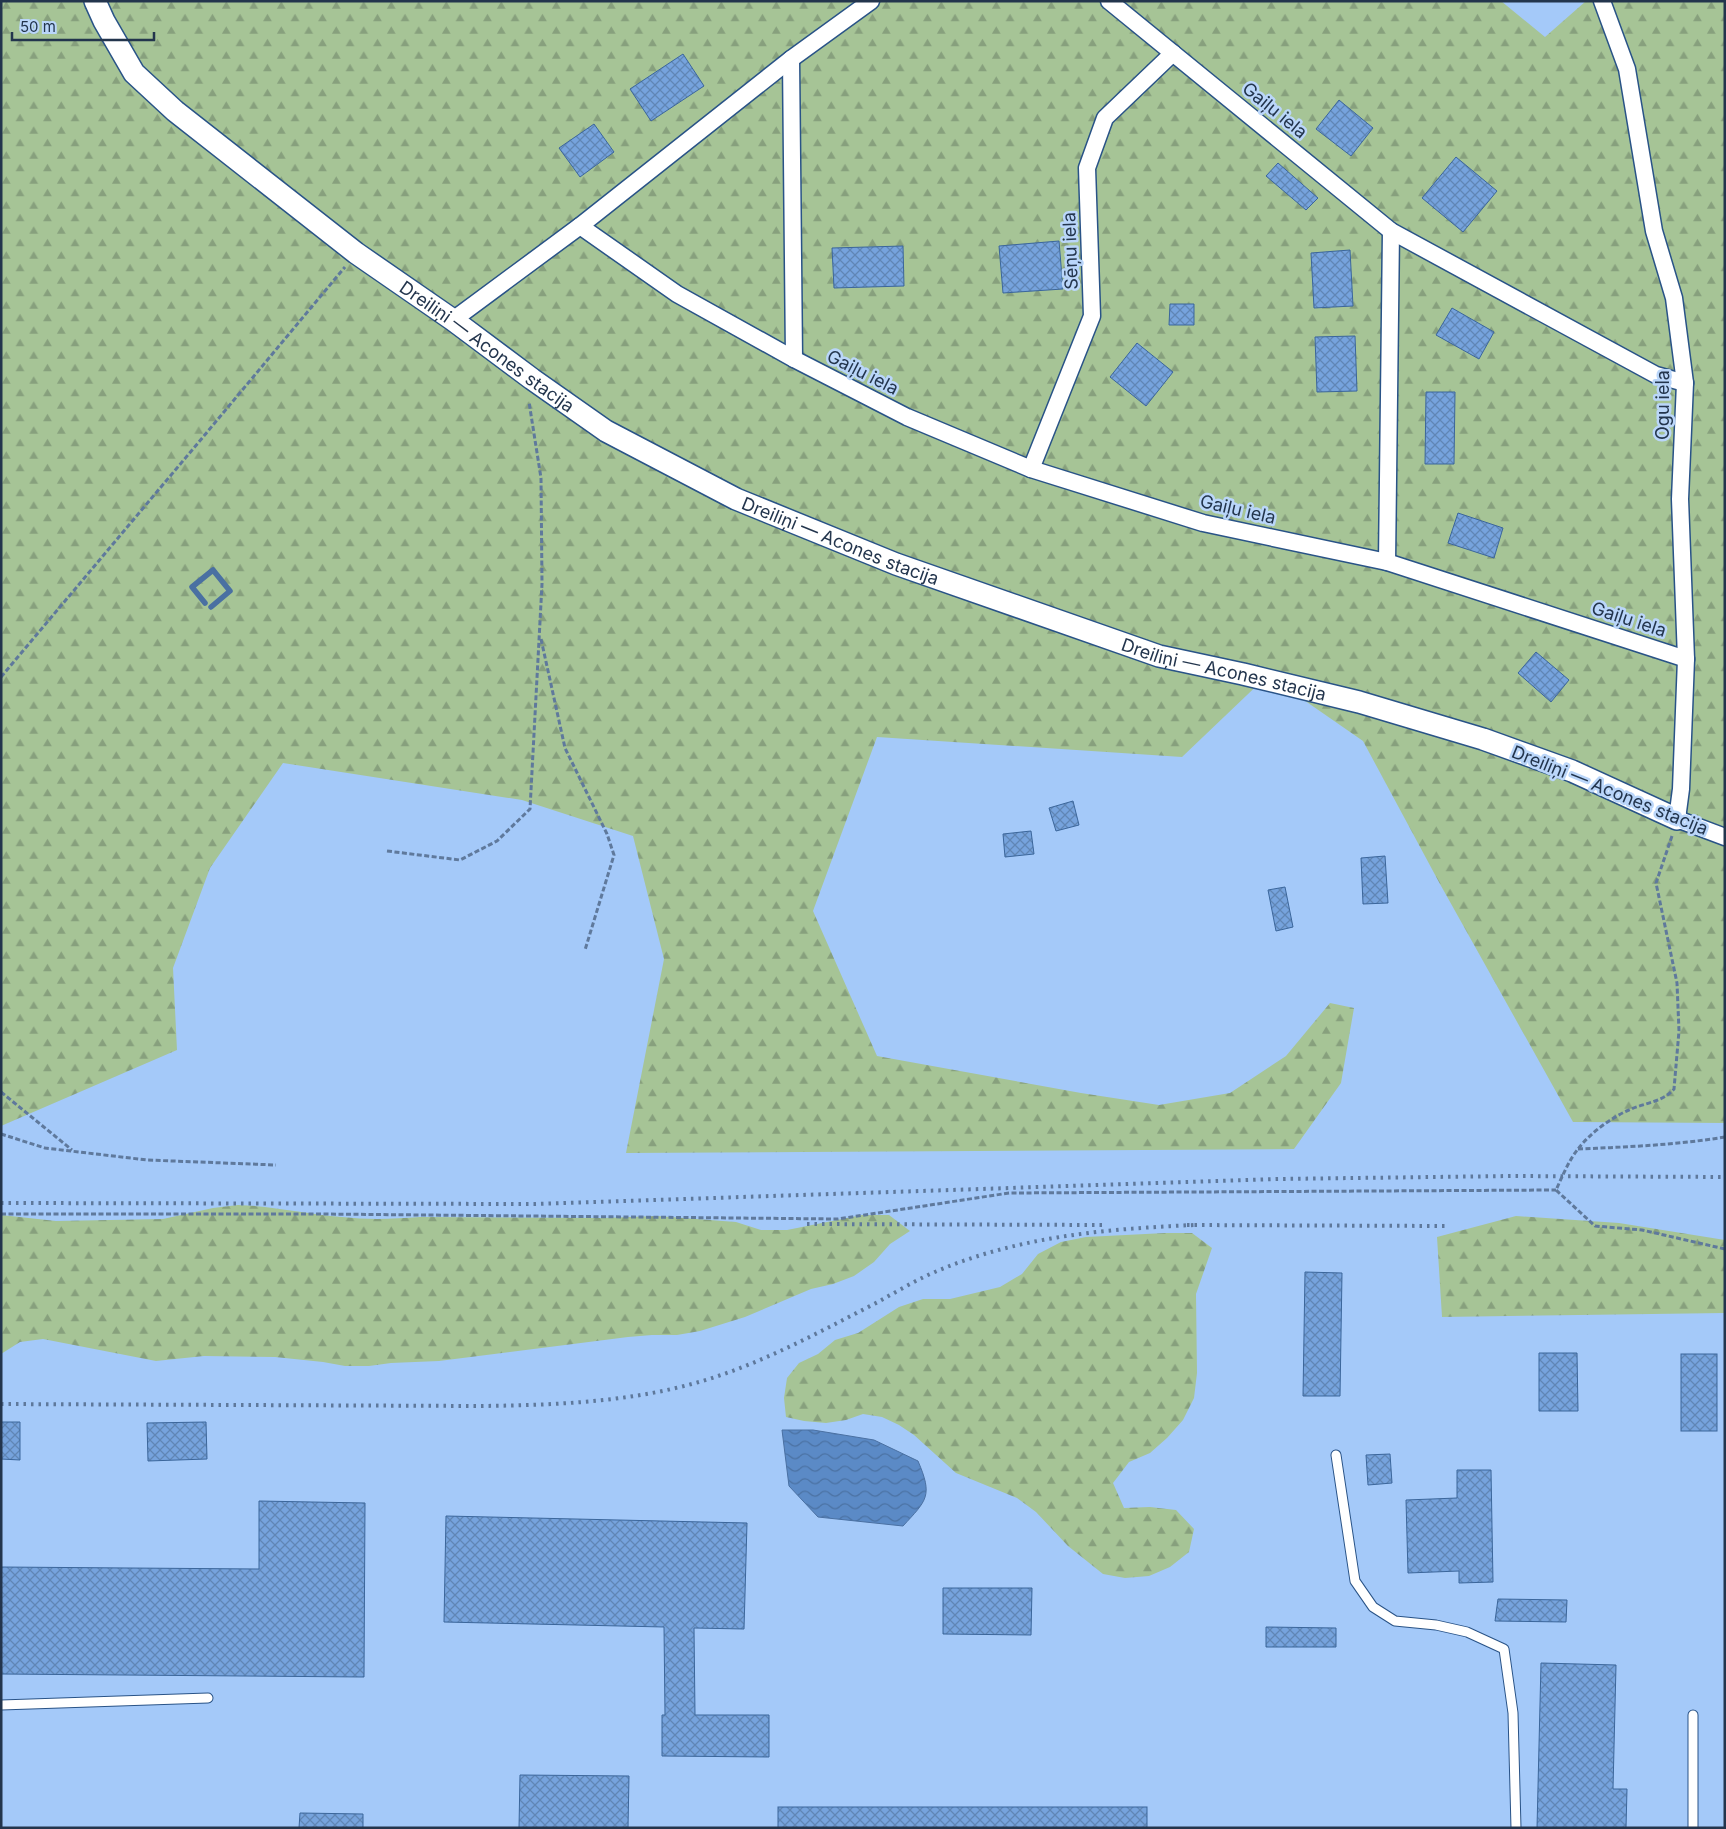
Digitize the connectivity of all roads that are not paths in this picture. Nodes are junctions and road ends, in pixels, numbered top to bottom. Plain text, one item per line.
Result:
1 (95, 1) edge
2 (870, 1) edge
3 (1109, 1) edge
4 (1602, 1) edge
5 (1173, 53) junction
6 (791, 60) junction
7 (580, 226) junction
8 (1391, 231) junction
9 (453, 320) junction
10 (794, 359) junction
11 (1685, 383) junction
12 (1031, 469) junction
13 (1387, 562) junction
14 (1686, 659) junction
15 (1677, 819) junction
16 (1725, 836) edge
17 (1336, 1455) dead end
18 (208, 1698) dead end
19 (1, 1705) edge
20 (1693, 1715) dead end
21 (1516, 1828) edge
22 (1693, 1828) edge

1 - 9 street, Dreiliņi — Acones stacija
2 - 6 street
3 - 5 street, Gaiļu iela
4 - 11 street, Ogu iela
5 - 8 street, Gaiļu iela
5 - 12 street, Sēņu iela
6 - 7 street
6 - 10 street
7 - 9 street
7 - 10 street, Gaiļu iela
8 - 11 street, Gaiļu iela
8 - 13 street
9 - 15 street, Dreiliņi — Acones stacija
10 - 12 street, Gaiļu iela
11 - 14 street, Ogu iela
12 - 13 street, Gaiļu iela
13 - 14 street, Gaiļu iela
14 - 15 street, Ogu iela
15 - 16 street, Dreiliņi — Acones stacija
17 - 21 lane
18 - 19 lane
20 - 22 lane

